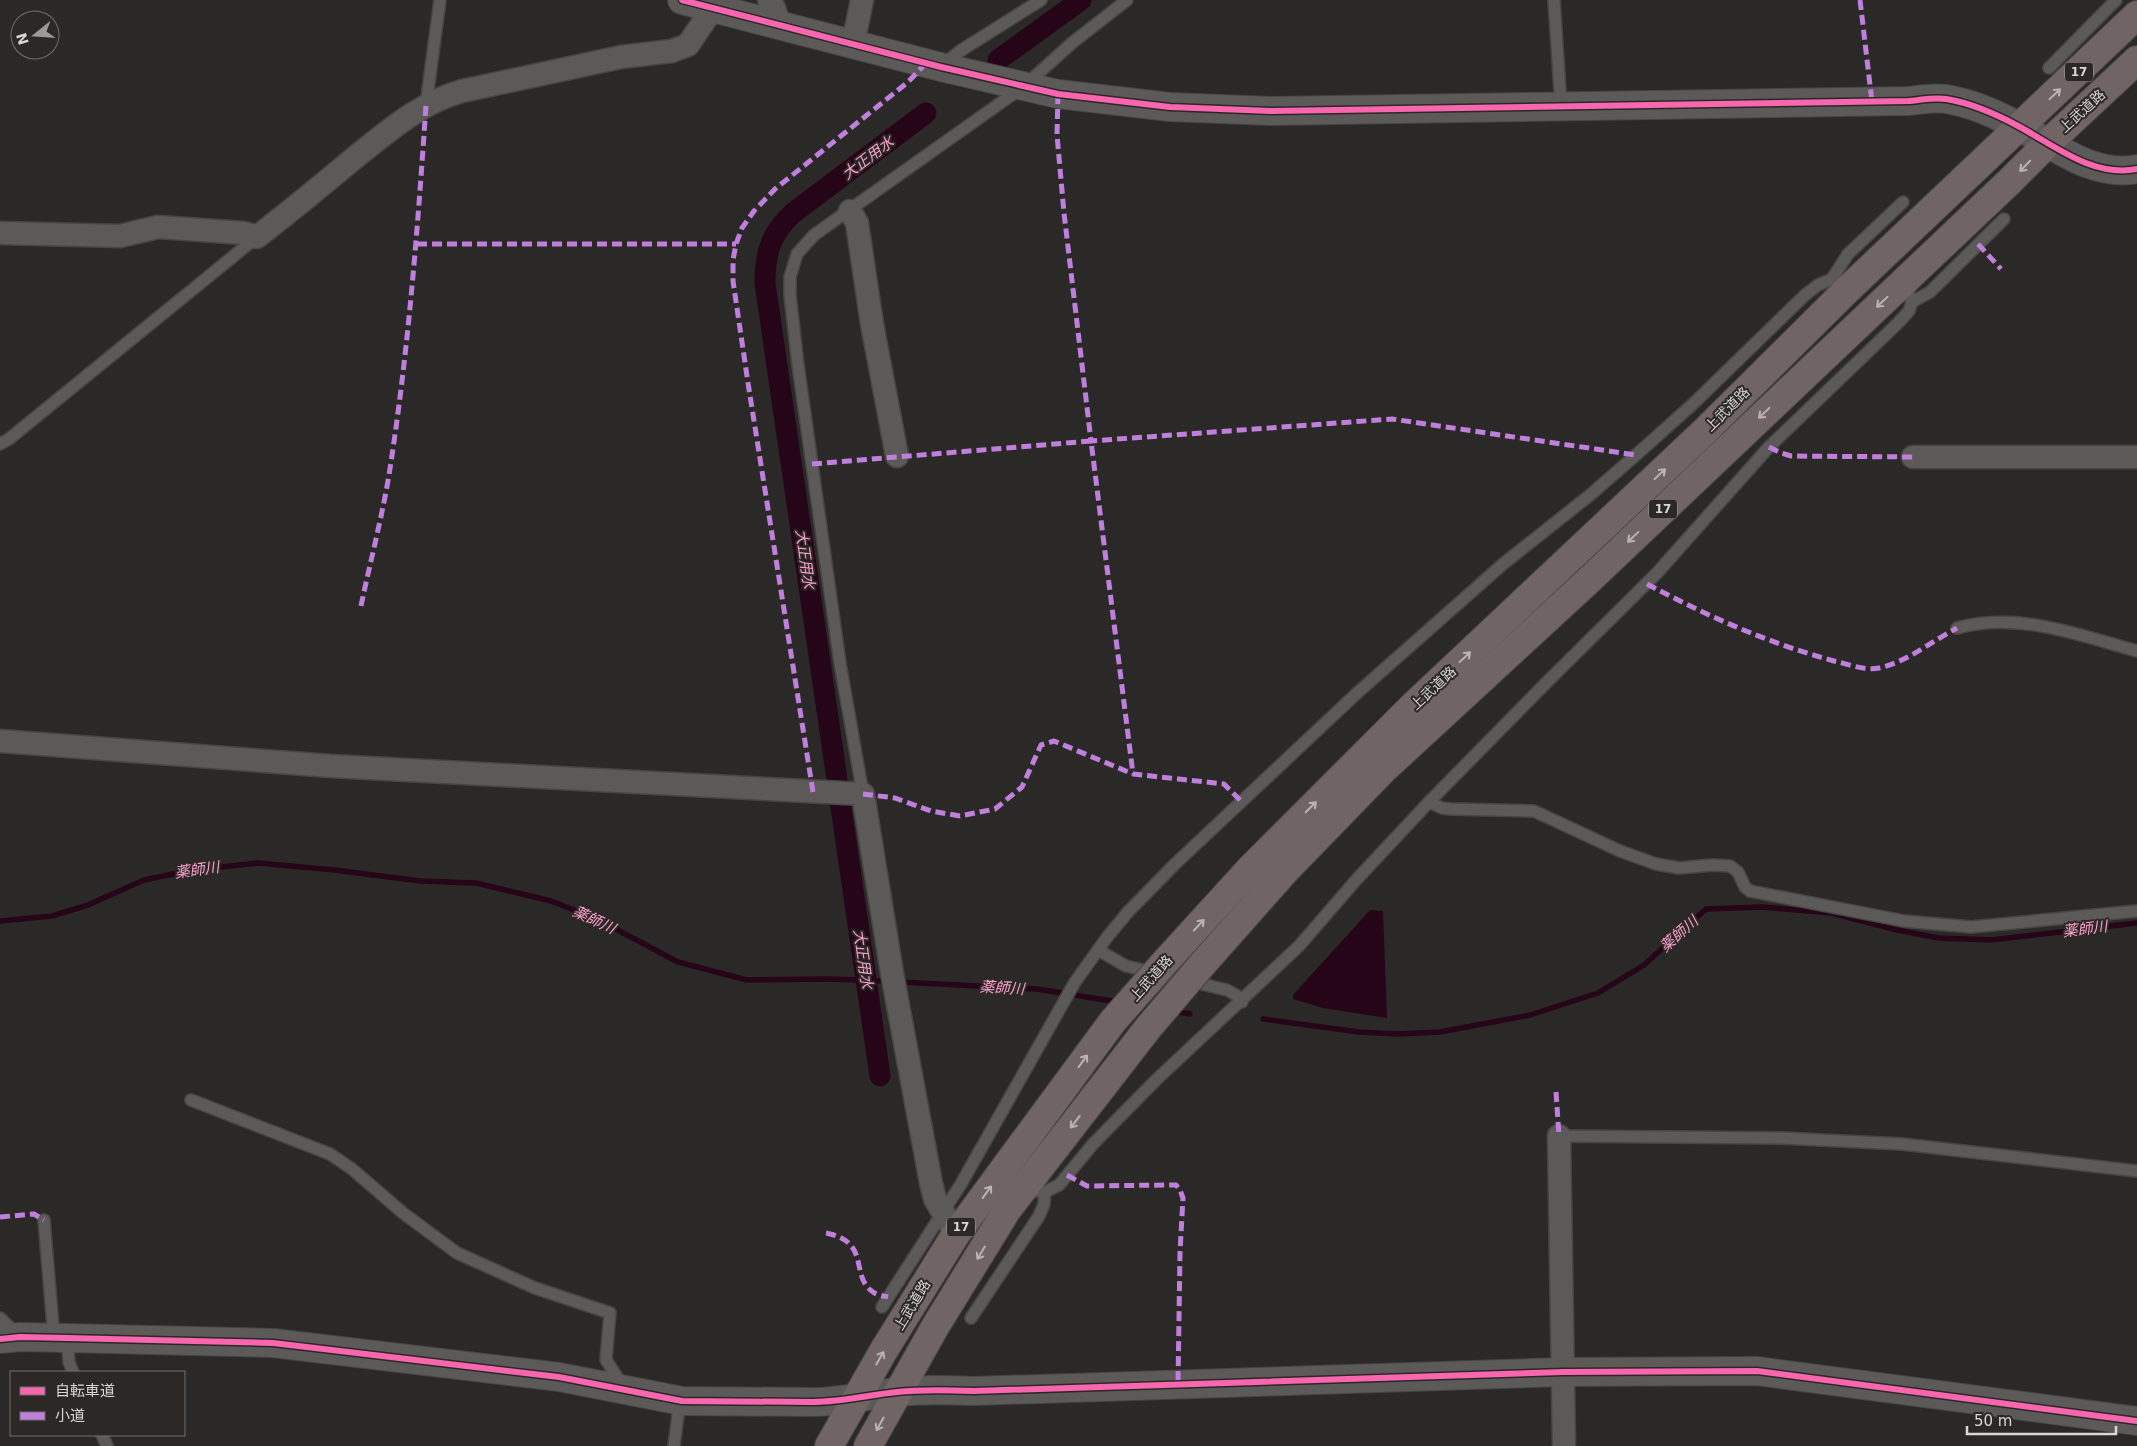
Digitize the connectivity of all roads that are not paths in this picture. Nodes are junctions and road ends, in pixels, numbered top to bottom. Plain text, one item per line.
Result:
1 (440, 0) edge
2 (682, 0) edge
3 (862, 0) edge
4 (1041, 0) edge
5 (1127, 0) edge
6 (1554, 0) edge
7 (2116, 0) edge
8 (713, 8) junction
9 (774, 12) edge
10 (2137, 15) edge
11 (853, 44) junction
12 (2137, 60) edge
13 (941, 67) junction
14 (2049, 68) dead end
15 (1023, 86) junction
16 (426, 105) junction
17 (1560, 106) junction
18 (2019, 126) junction
19 (2048, 143) junction
20 (2137, 169) edge
21 (1903, 202) dead end
22 (850, 211) junction
23 (2004, 219) dead end
24 (0, 233) edge
25 (257, 237) junction
26 (1840, 285) junction
27 (1908, 291) junction
28 (0, 444) edge
29 (897, 456) dead end
30 (1913, 457) dead end
31 (2137, 458) edge
32 (1957, 628) dead end
33 (2137, 651) edge
34 (0, 741) edge
35 (858, 793) junction
36 (1429, 802) junction
37 (2137, 911) edge
38 (1098, 950) junction
39 (1242, 1002) junction
40 (191, 1100) dead end
41 (1559, 1136) joint
42 (2137, 1171) edge
43 (1036, 1188) junction
44 (44, 1220) dead end
45 (949, 1223) junction
46 (882, 1307) dead end
47 (0, 1318) edge
48 (971, 1318) dead end
49 (10, 1338) edge
50 (61, 1338) junction
51 (73, 1371) edge
52 (1563, 1372) junction
53 (625, 1390) junction
54 (898, 1392) junction
55 (857, 1398) junction
56 (682, 1401) junction
57 (2137, 1421) edge
58 (674, 1446) edge
59 (829, 1446) edge
60 (868, 1446) edge
61 (1564, 1446) edge

1 - 16 lane
2 - 8 street
3 - 11 street
4 - 13 lane
5 - 15 lane
6 - 17 lane
7 - 14 lane
8 - 9 street
8 - 16 street
9 - 11 street
18 -> 10 highway, 上武道路 / 17
11 - 13 street
12 - 19 highway, 上武道路 / 17
13 - 15 street
15 - 17 street
15 - 22 lane
16 - 25 street
17 - 18 street
18 - 19 street
18 - 26 highway, 上武道路 / 17
19 - 20 street
19 -> 27 highway, 上武道路 / 17
21 - 26 lane
22 - 29 street
22 - 35 lane
23 - 27 lane
24 - 25 street
25 - 28 lane
26 - 38 lane
45 -> 26 highway, 上武道路 / 17, bridge
27 - 36 lane
27 -> 43 highway, 上武道路 / 17, bridge
30 - 31 street
32 - 33 lane
34 - 35 street
35 - 45 street
36 - 37 lane
36 - 39 lane
38 - 39 lane
38 - 45 lane
39 - 43 lane
40 - 53 lane
41 - 42 lane
41 - 52 street
43 - 48 lane
43 -> 54 highway, 上武道路 / 17
44 - 50 lane
45 - 46 lane
55 -> 45 highway, 上武道路 / 17
47 - 49 lane
49 - 50 street
50 - 51 lane
50 - 53 street
52 - 54 street
52 - 57 street
52 - 61 street
53 - 56 street
54 - 55 street
54 -> 60 highway, 上武道路 / 17
55 - 56 street
55 - 59 highway, 上武道路 / 17
56 - 58 lane

